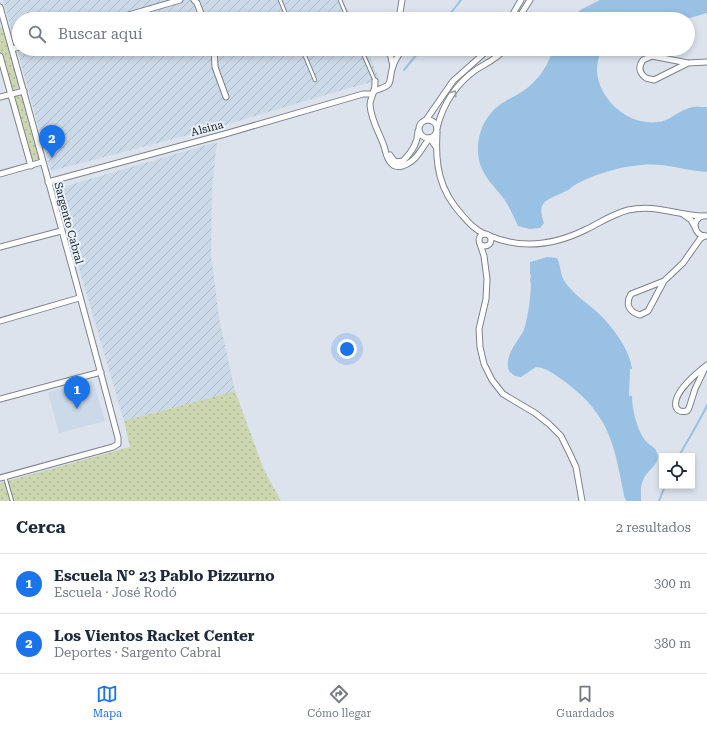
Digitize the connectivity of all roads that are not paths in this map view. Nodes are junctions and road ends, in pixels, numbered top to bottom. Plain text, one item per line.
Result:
1 (180, 0) edge
2 (280, 0) edge
3 (340, 0) edge
4 (402, 0) edge
5 (521, 0) edge
6 (530, 0) edge
7 (196, 2) edge
8 (0, 7) edge
9 (139, 12) edge
10 (200, 12) edge
11 (285, 12) edge
12 (345, 12) edge
13 (400, 12) edge
14 (514, 12) edge
15 (522, 12) edge
16 (2, 22) edge
17 (12, 49) edge
18 (0, 56) edge
19 (14, 56) edge
20 (214, 56) edge
21 (305, 56) edge
22 (364, 56) edge
23 (391, 56) edge
24 (398, 56) edge
25 (481, 56) edge
26 (490, 56) edge
27 (497, 56) edge
28 (492, 60) junction
29 (706, 61) edge
30 (688, 63) junction
31 (393, 66) junction
32 (315, 80) dead end
33 (375, 81) joint
34 (24, 91) junction
35 (373, 93) junction
36 (10, 95) junction
37 (0, 97) edge
38 (226, 97) dead end
39 (426, 120) junction
40 (437, 130) junction
41 (418, 131) junction
42 (430, 138) junction
43 (436, 147) junction
44 (385, 148) junction
45 (42, 162) junction
46 (31, 166) junction
47 (0, 174) edge
48 (48, 182) junction
49 (681, 214) junction
50 (705, 216) edge
51 (476, 229) junction
52 (696, 230) junction
53 (61, 231) junction
54 (488, 235) junction
55 (706, 236) edge
56 (480, 241) junction
57 (502, 241) junction
58 (696, 243) junction
59 (490, 244) junction
60 (0, 246) edge
61 (484, 256) junction
62 (664, 281) junction
63 (80, 298) junction
64 (0, 321) edge
65 (707, 365) edge
66 (100, 372) junction
67 (0, 399) edge
68 (2, 477) edge
69 (12, 501) edge
70 (582, 501) edge

1 - 9 street
2 - 11 lane
3 - 12 lane
4 - 13 street
5 - 14 street
6 - 15 street
7 - 10 street
8 - 16 street, Sargento Cabral
16 - 17 street, Sargento Cabral
18 - 36 street
19 - 34 street, Sargento Cabral
20 - 38 street
21 - 32 lane
22 - 33 lane
23 - 31 street
24 - 31 street
25 - 39 street
26 - 28 street
27 - 28 street
40 -> 28 street
29 - 30 street
30 - 30 street
31 - 35 street
33 - 35 street
34 - 36 street
34 - 45 street, Sargento Cabral
35 - 44 street
35 - 48 street, Alsina
36 - 37 street
36 - 46 street
39 - 40 street
39 - 41 street
40 - 42 street
40 - 43 street
41 - 42 street
41 - 44 street
42 - 43 street
42 - 44 street
43 - 51 street
45 - 46 street
45 - 48 street, Sargento Cabral
46 - 47 street
48 - 53 street, Sargento Cabral
49 - 50 street
49 - 52 street
49 - 57 street
50 - 52 street
51 - 54 street
51 - 56 street
52 - 55 street
52 - 58 street
53 - 60 street
53 - 63 street, Sargento Cabral
54 - 56 street
54 - 57 street
54 - 59 street
55 - 58 street
56 - 59 street
56 - 61 street
57 - 59 street
58 - 62 street
59 - 61 street
61 - 70 street
62 - 62 street
63 - 64 street
63 - 66 street, Sargento Cabral
65 - 65 street
66 - 67 street
66 - 68 street, Sargento Cabral
68 - 69 lane

